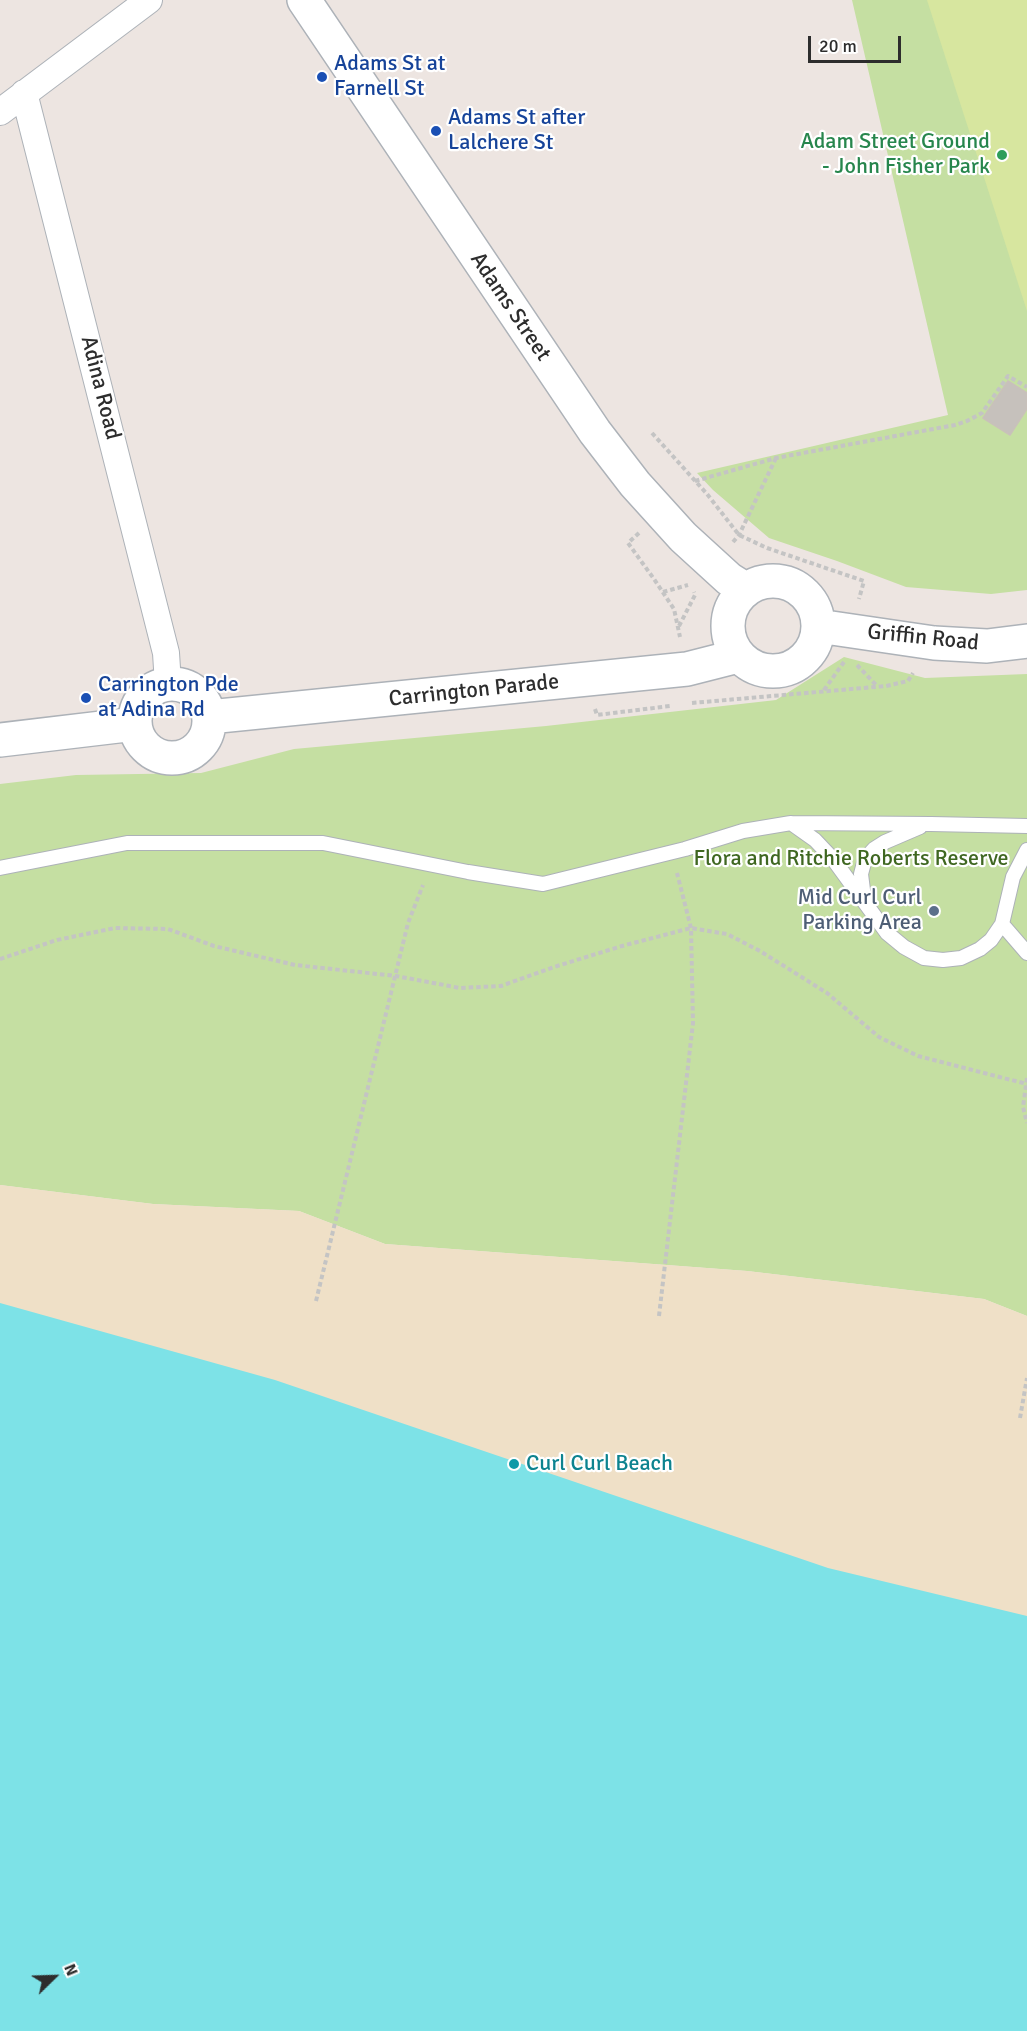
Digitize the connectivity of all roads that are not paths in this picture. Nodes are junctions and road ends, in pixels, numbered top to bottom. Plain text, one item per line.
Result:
1 (149, 0) edge
2 (304, 0) edge
3 (24, 93) junction
4 (0, 112) edge
5 (745, 590) junction
6 (818, 626) junction
7 (1027, 641) edge
8 (738, 656) junction
9 (168, 684) junction
10 (209, 717) junction
11 (135, 724) junction
12 (0, 740) edge
13 (791, 823) junction
14 (931, 824) junction
15 (1027, 826) edge
16 (1027, 850) edge
17 (0, 868) edge
18 (867, 908) junction
19 (1002, 924) junction
20 (1027, 953) edge

1 - 3 street
2 - 5 main road, Adams Street
3 - 4 street
3 - 9 street, Adina Road
5 - 6 main road
5 - 8 main road
6 - 7 main road, Griffin Road
6 - 8 main road
8 - 10 main road, Carrington Parade
9 - 10 main road
9 - 11 main road
10 - 11 main road
11 - 12 main road
13 - 14 lane
13 - 17 lane
13 - 18 lane
14 - 15 lane
14 - 18 lane
16 - 19 lane
18 - 19 lane
19 - 20 lane

